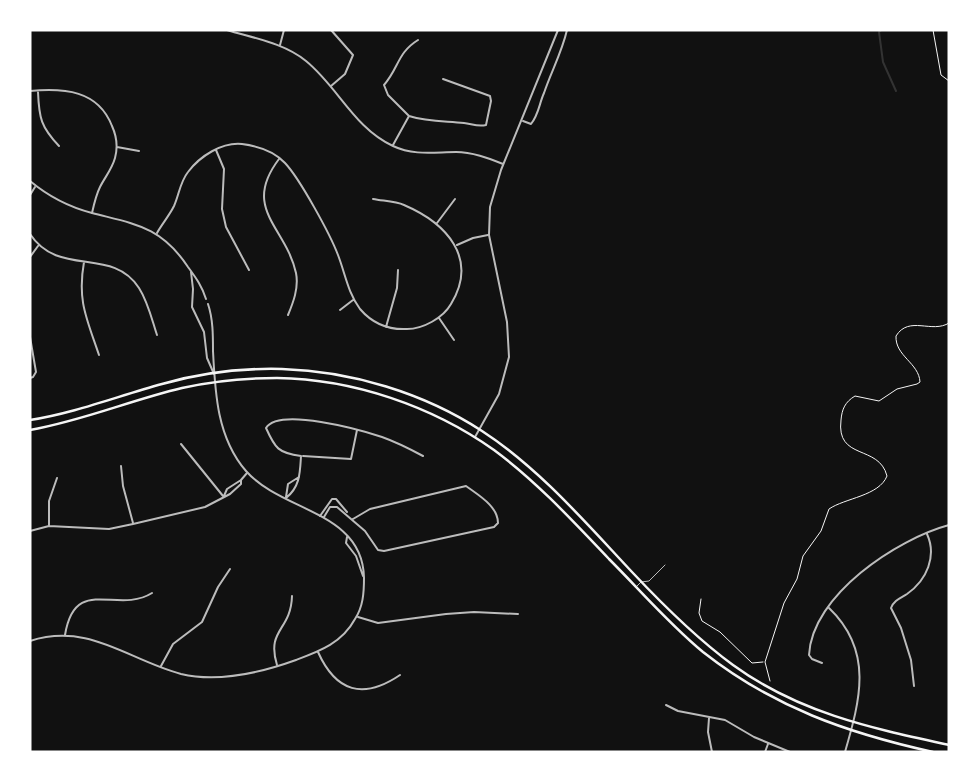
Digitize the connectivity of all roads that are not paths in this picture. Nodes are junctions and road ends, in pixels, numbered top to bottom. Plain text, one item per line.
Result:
1 (227, 30) edge
2 (284, 30) edge
3 (331, 30) edge
4 (558, 30) edge
5 (567, 30) edge
6 (418, 40) dead end
7 (279, 46) junction
8 (443, 79) dead end
9 (330, 86) junction
10 (30, 91) edge
11 (38, 91) junction
12 (409, 116) junction
13 (522, 121) junction
14 (59, 146) dead end
15 (393, 146) junction
16 (117, 147) junction
17 (216, 149) junction
18 (139, 151) dead end
19 (280, 158) junction
20 (504, 164) junction
21 (30, 181) edge
22 (36, 186) junction
23 (30, 195) edge
24 (373, 199) dead end
25 (455, 199) dead end
26 (92, 213) junction
27 (437, 223) junction
28 (30, 234) edge
29 (156, 234) junction
30 (489, 235) junction
31 (456, 245) junction
32 (38, 246) junction
33 (30, 257) edge
34 (85, 261) junction
35 (249, 270) dead end
36 (397, 270) dead end
37 (191, 271) junction
38 (206, 299) dead end
39 (354, 299) junction
40 (208, 304) dead end
41 (340, 310) dead end
42 (288, 315) dead end
43 (438, 317) junction
44 (386, 327) junction
45 (158, 335) dead end
46 (30, 337) edge
47 (454, 340) dead end
48 (99, 355) dead end
49 (214, 373) junction
50 (31, 377) edge
51 (215, 382) junction
52 (30, 420) edge
53 (357, 429) junction
54 (480, 429) junction
55 (30, 430) edge
56 (474, 438) junction
57 (181, 444) dead end
58 (301, 456) junction
59 (423, 456) dead end
60 (121, 466) dead end
61 (247, 473) junction
62 (299, 477) junction
63 (57, 478) dead end
64 (241, 480) junction
65 (292, 481) junction
66 (298, 484) junction
67 (223, 497) junction
68 (285, 498) junction
69 (347, 513) junction
70 (322, 517) junction
71 (353, 519) junction
72 (133, 524) junction
73 (949, 525) edge
74 (49, 526) junction
75 (30, 531) edge
76 (927, 533) junction
77 (347, 536) junction
78 (665, 565) dead end
79 (230, 569) dead end
80 (363, 577) junction
81 (642, 582) junction
82 (636, 587) junction
83 (152, 593) dead end
84 (292, 596) dead end
85 (829, 607) junction
86 (519, 614) dead end
87 (357, 617) junction
88 (65, 636) junction
89 (30, 641) edge
90 (317, 651) junction
91 (822, 663) dead end
92 (161, 666) junction
93 (277, 666) junction
94 (400, 676) dead end
95 (914, 686) dead end
96 (666, 705) dead end
97 (709, 716) junction
98 (853, 723) junction
99 (851, 731) junction
100 (768, 743) junction
101 (949, 745) edge
102 (712, 752) edge
103 (765, 752) edge
104 (790, 752) edge
105 (845, 752) edge
106 (933, 752) edge

1 - 7 street
2 - 7 street
3 - 9 street
4 - 13 street
5 - 13 street
6 - 12 street
7 - 9 street
8 - 12 street
9 - 15 street
10 - 11 street
11 - 14 street
11 - 16 street
12 - 15 street
13 - 20 street
15 - 20 street
16 - 18 street
16 - 26 street
17 - 19 street
17 - 29 street
17 - 35 street
19 - 39 street
19 - 42 street
20 - 30 street
21 - 22 street
22 - 23 street
22 - 26 street
24 - 27 street
25 - 27 street
26 - 29 street
27 - 31 street
28 - 32 street
29 - 37 street
30 - 31 street
30 - 54 street
31 - 43 street
32 - 33 street
32 - 34 street
34 - 45 street
34 - 48 street
36 - 44 street
37 - 38 street
37 - 49 street
39 - 41 street
39 - 44 street
40 - 49 street
43 - 44 street
43 - 47 street
46 - 50 street
49 - 51 street
49 - 52 main road
49 - 54 main road
51 - 55 main road
51 - 56 main road
51 - 61 street
53 - 58 street
53 - 58 street
53 - 59 street
54 - 56 street
54 - 81 main road
56 - 82 main road
57 - 67 street
58 - 62 street
60 - 72 street
61 - 64 street
61 - 68 street
62 - 65 street
62 - 66 street
63 - 74 street
64 - 67 street
64 - 67 street
65 - 66 street
65 - 68 street
66 - 68 street
67 - 72 street
68 - 70 street
69 - 70 street
69 - 70 street
69 - 71 street
70 - 77 street
71 - 71 street
72 - 74 street
73 - 76 street
74 - 75 street
76 - 85 street
76 - 95 street
77 - 80 street
77 - 80 street
78 - 81 lane
79 - 92 street
80 - 87 street
81 - 82 lane
81 - 98 main road
82 - 99 main road
83 - 88 street
84 - 93 street
85 - 91 street
85 - 98 street
86 - 87 street
87 - 90 street
88 - 89 street
88 - 92 street
90 - 93 street
90 - 94 street
92 - 93 street
96 - 97 street
97 - 100 street
97 - 102 street
98 - 99 street
98 - 101 main road
99 - 105 street
99 - 106 main road
100 - 103 street
100 - 104 street

